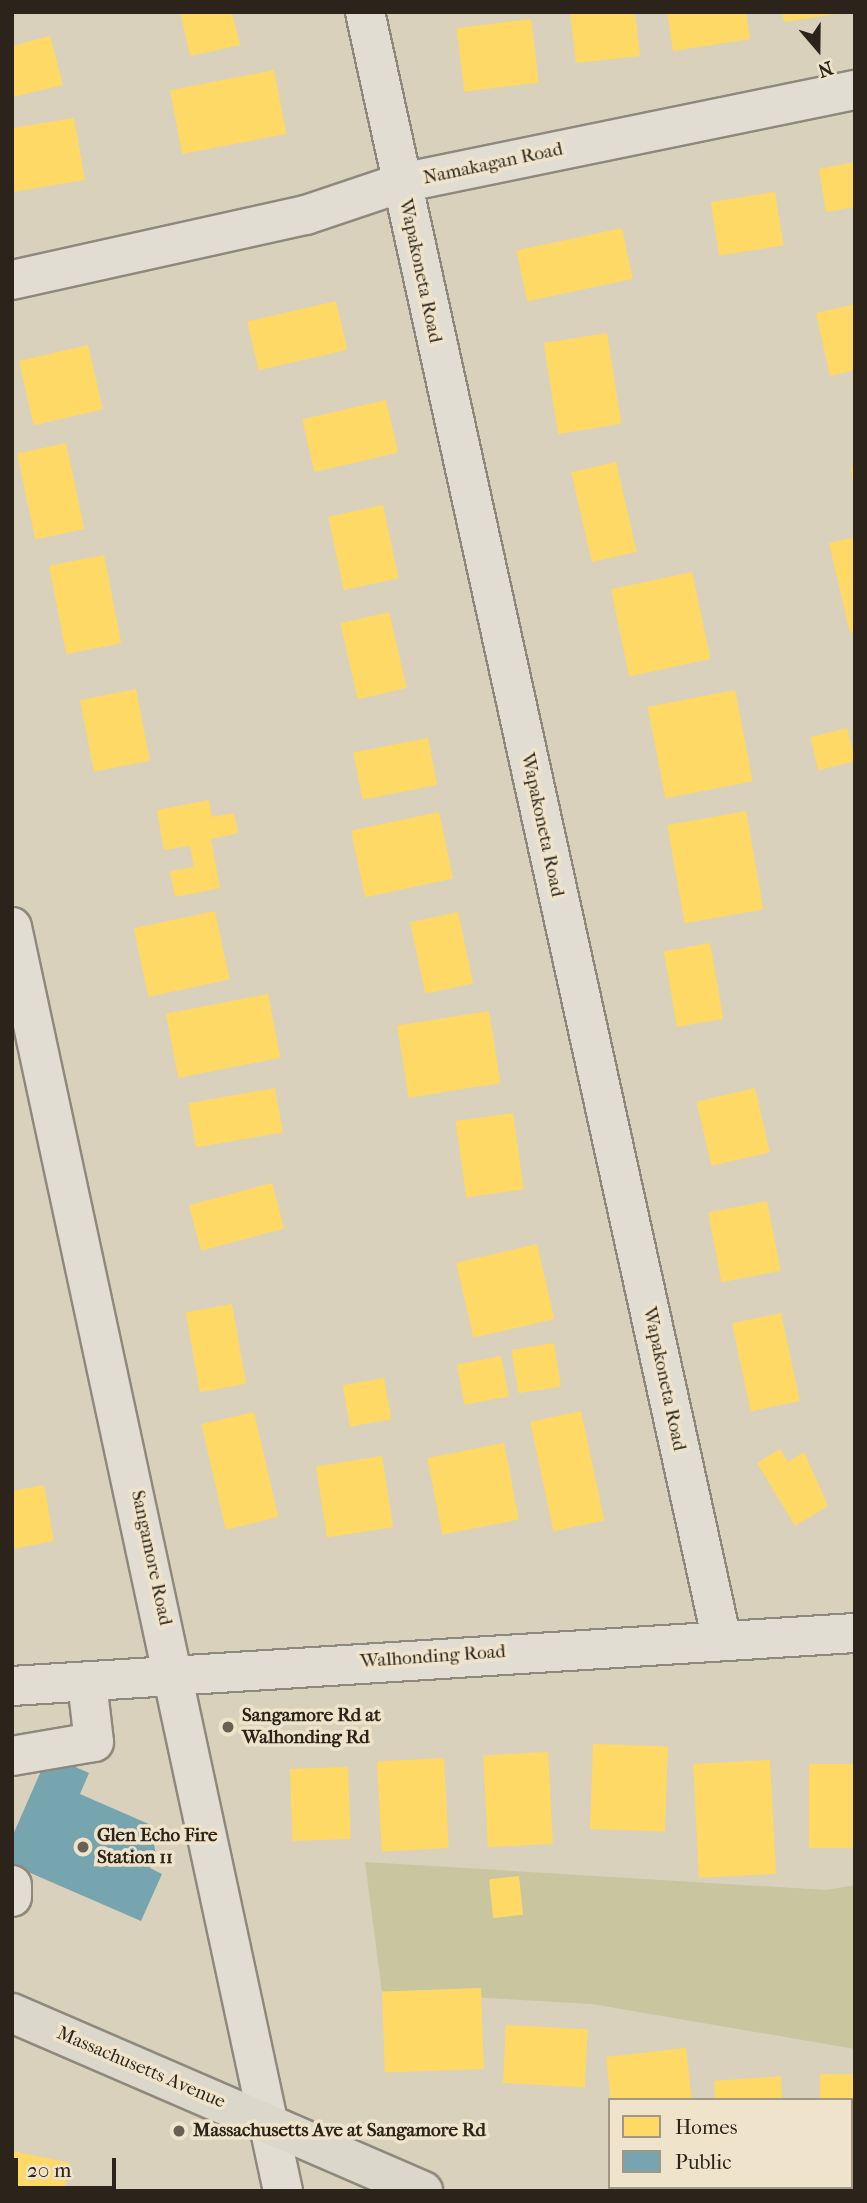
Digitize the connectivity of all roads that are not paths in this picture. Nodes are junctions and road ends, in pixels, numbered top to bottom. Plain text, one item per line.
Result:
1 (365, 12) edge
2 (855, 90) edge
3 (401, 183) junction
4 (12, 280) edge
5 (12, 926) edge
6 (855, 1633) edge
7 (721, 1637) junction
8 (176, 1675) junction
9 (87, 1682) junction
10 (12, 1686) edge
11 (12, 1756) edge
12 (12, 1885) edge
13 (12, 1897) edge
14 (12, 2013) edge
15 (271, 2124) junction
16 (283, 2191) edge
17 (423, 2191) edge

1 - 3 street, Wapakoneta Road
2 - 3 street, Namakagan Road
3 - 4 street, Namakagan Road
3 - 7 street, Wapakoneta Road
5 - 8 street, Sangamore Road
6 - 7 street, Walhonding Road
7 - 8 street, Walhonding Road
8 - 9 street, Walhonding Road
8 - 15 street, Sangamore Road
9 - 10 street, Walhonding Road
9 - 11 street
12 - 13 street
14 - 15 main road, Massachusetts Avenue
15 - 16 street, Sangamore Road
15 - 17 main road, Massachusetts Avenue

